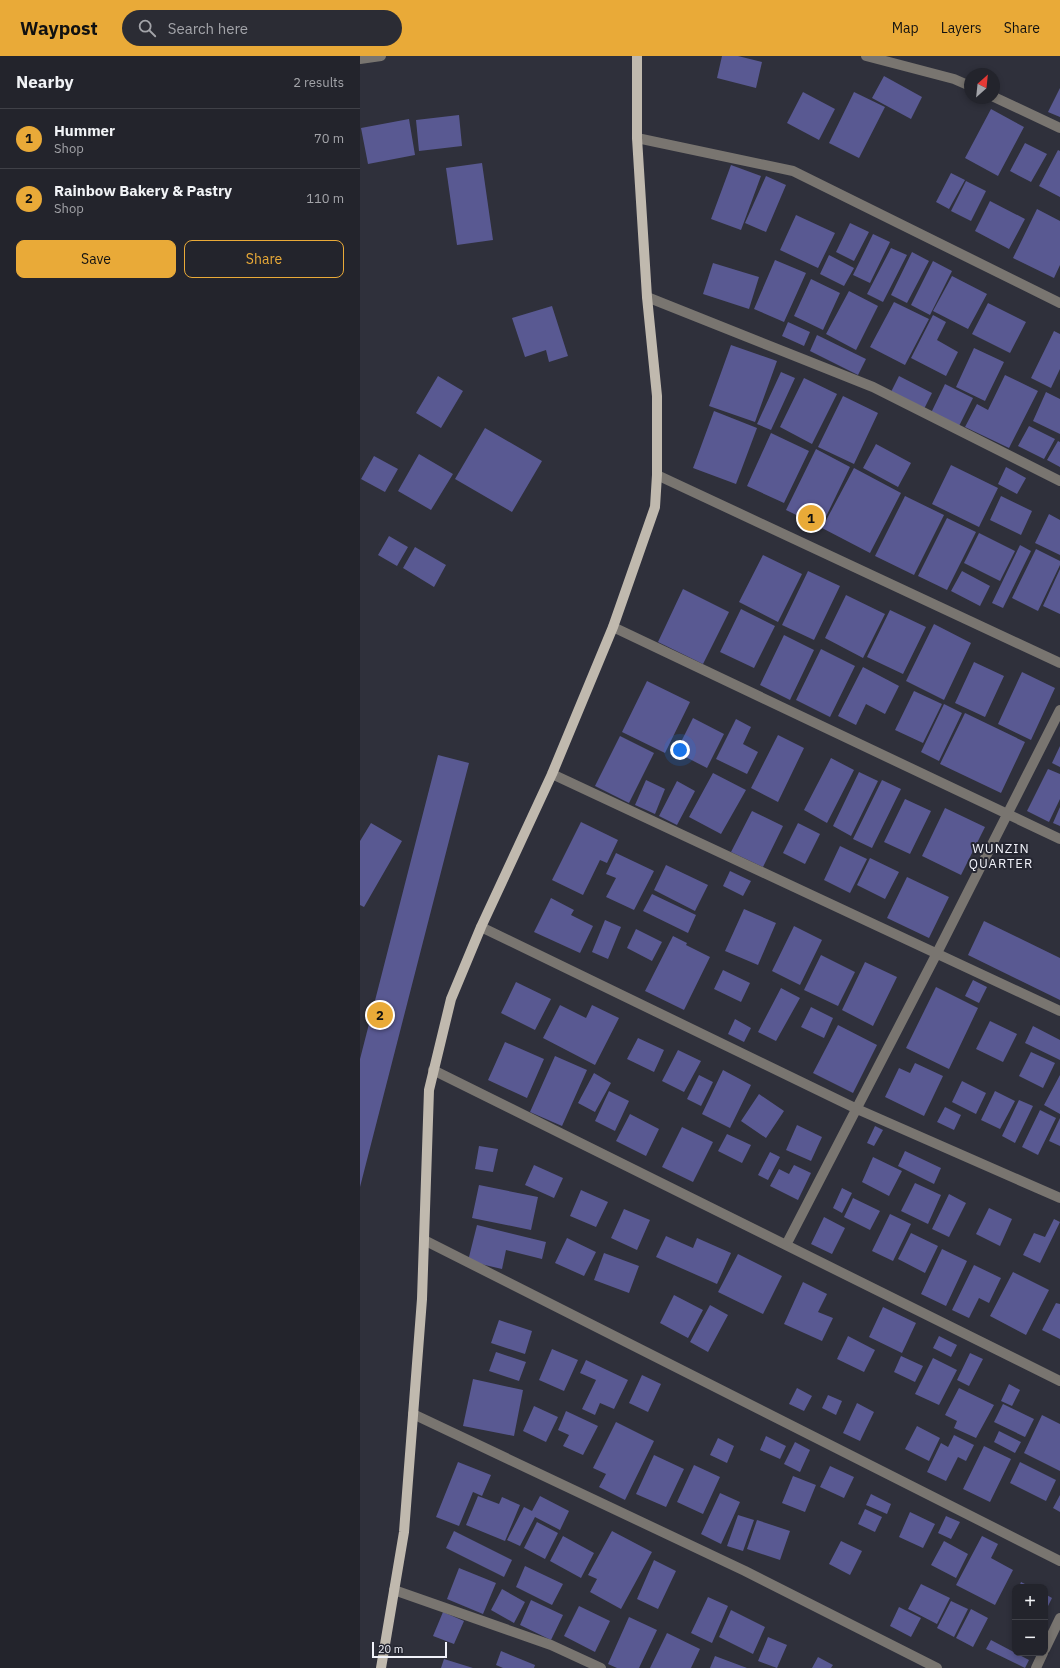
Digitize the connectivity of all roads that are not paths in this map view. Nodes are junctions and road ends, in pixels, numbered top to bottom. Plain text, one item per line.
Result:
1 (382, 56) edge
2 (637, 56) edge
3 (866, 56) edge
4 (360, 59) edge
5 (964, 83) edge
6 (1000, 101) edge
7 (1060, 128) edge
8 (637, 138) junction
9 (647, 297) junction
10 (1060, 304) edge
11 (657, 476) junction
12 (1060, 481) edge
13 (613, 627) junction
14 (1060, 663) edge
15 (1060, 710) edge
16 (552, 774) junction
17 (1007, 815) junction
18 (1060, 839) edge
19 (481, 927) junction
20 (937, 953) junction
21 (1060, 1011) edge
22 (434, 1070) junction
23 (857, 1109) junction
24 (1060, 1198) edge
25 (424, 1240) junction
26 (786, 1245) junction
27 (1060, 1381) edge
28 (413, 1414) junction
29 (1060, 1562) edge
30 (394, 1590) junction
31 (1060, 1618) edge
32 (1048, 1643) edge
33 (1042, 1656) edge
34 (380, 1668) edge
35 (601, 1668) edge
36 (937, 1668) edge
37 (1036, 1668) edge

1 - 4 street
2 - 8 main road
3 - 5 street
6 - 7 street
8 - 9 main road
8 - 10 street
9 - 11 main road
9 - 12 street
11 - 13 main road
11 - 14 street
13 - 16 main road
13 - 17 street
15 - 17 street
16 - 19 main road
16 - 20 street
17 - 18 street
17 - 20 street
19 - 22 main road
19 - 23 street
20 - 21 street
20 - 23 street
22 - 25 main road
22 - 26 street
23 - 24 street
23 - 26 street
25 - 28 main road
25 - 29 street
26 - 27 street
28 - 30 main road
28 - 36 street
30 - 34 main road
30 - 35 street
31 - 32 street
33 - 37 street

